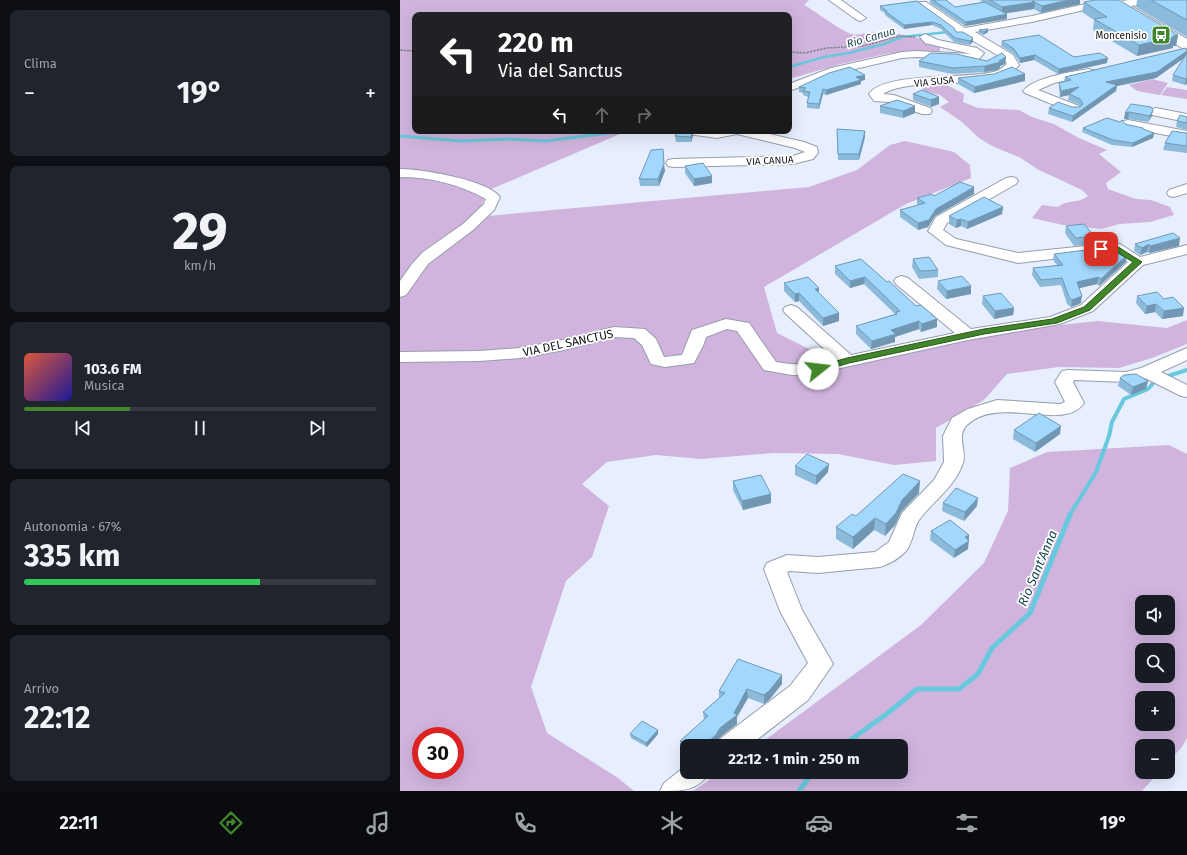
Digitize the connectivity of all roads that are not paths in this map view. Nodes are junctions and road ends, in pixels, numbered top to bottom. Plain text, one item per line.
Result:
1 (834, 0) edge
2 (1159, 0) edge
3 (1115, 2) edge
4 (923, 4) edge
5 (861, 18) dead end
6 (963, 31) junction
7 (1161, 42) edge
8 (1183, 46) edge
9 (975, 57) junction
10 (1098, 70) edge
11 (961, 72) edge
12 (792, 87) edge
13 (1074, 109) edge
14 (926, 111) dead end
15 (1156, 112) dead end
16 (1187, 118) edge
17 (1128, 124) edge
18 (753, 134) edge
19 (1187, 135) edge
20 (674, 163) dead end
21 (400, 173) edge
22 (1011, 181) dead end
23 (1187, 249) edge
24 (1138, 262) junction
25 (902, 281) dead end
26 (400, 292) edge
27 (791, 310) dead end
28 (968, 335) junction
29 (1187, 353) edge
30 (400, 357) edge
31 (847, 361) junction
32 (1155, 376) junction
33 (1187, 392) edge
34 (739, 739) edge
35 (688, 779) edge
36 (672, 791) edge

1 - 5 street
2 - 3 street
3 - 6 street
3 - 8 main road
4 - 6 street
6 - 9 street
6 - 14 street, VIA SUSA
7 - 8 street
9 - 11 street
9 - 12 street
10 - 13 street
15 - 16 street
17 - 19 street
18 - 20 street, VIA CANUA
21 - 26 street
22 - 24 street
23 - 24 street, VIA DEL SANCTUS
24 - 28 street, VIA DEL SANCTUS
25 - 28 street
27 - 31 street
28 - 31 street, VIA DEL SANCTUS
29 - 32 street
30 - 31 street, VIA DEL SANCTUS
32 - 33 street
32 - 34 street
35 - 36 street

